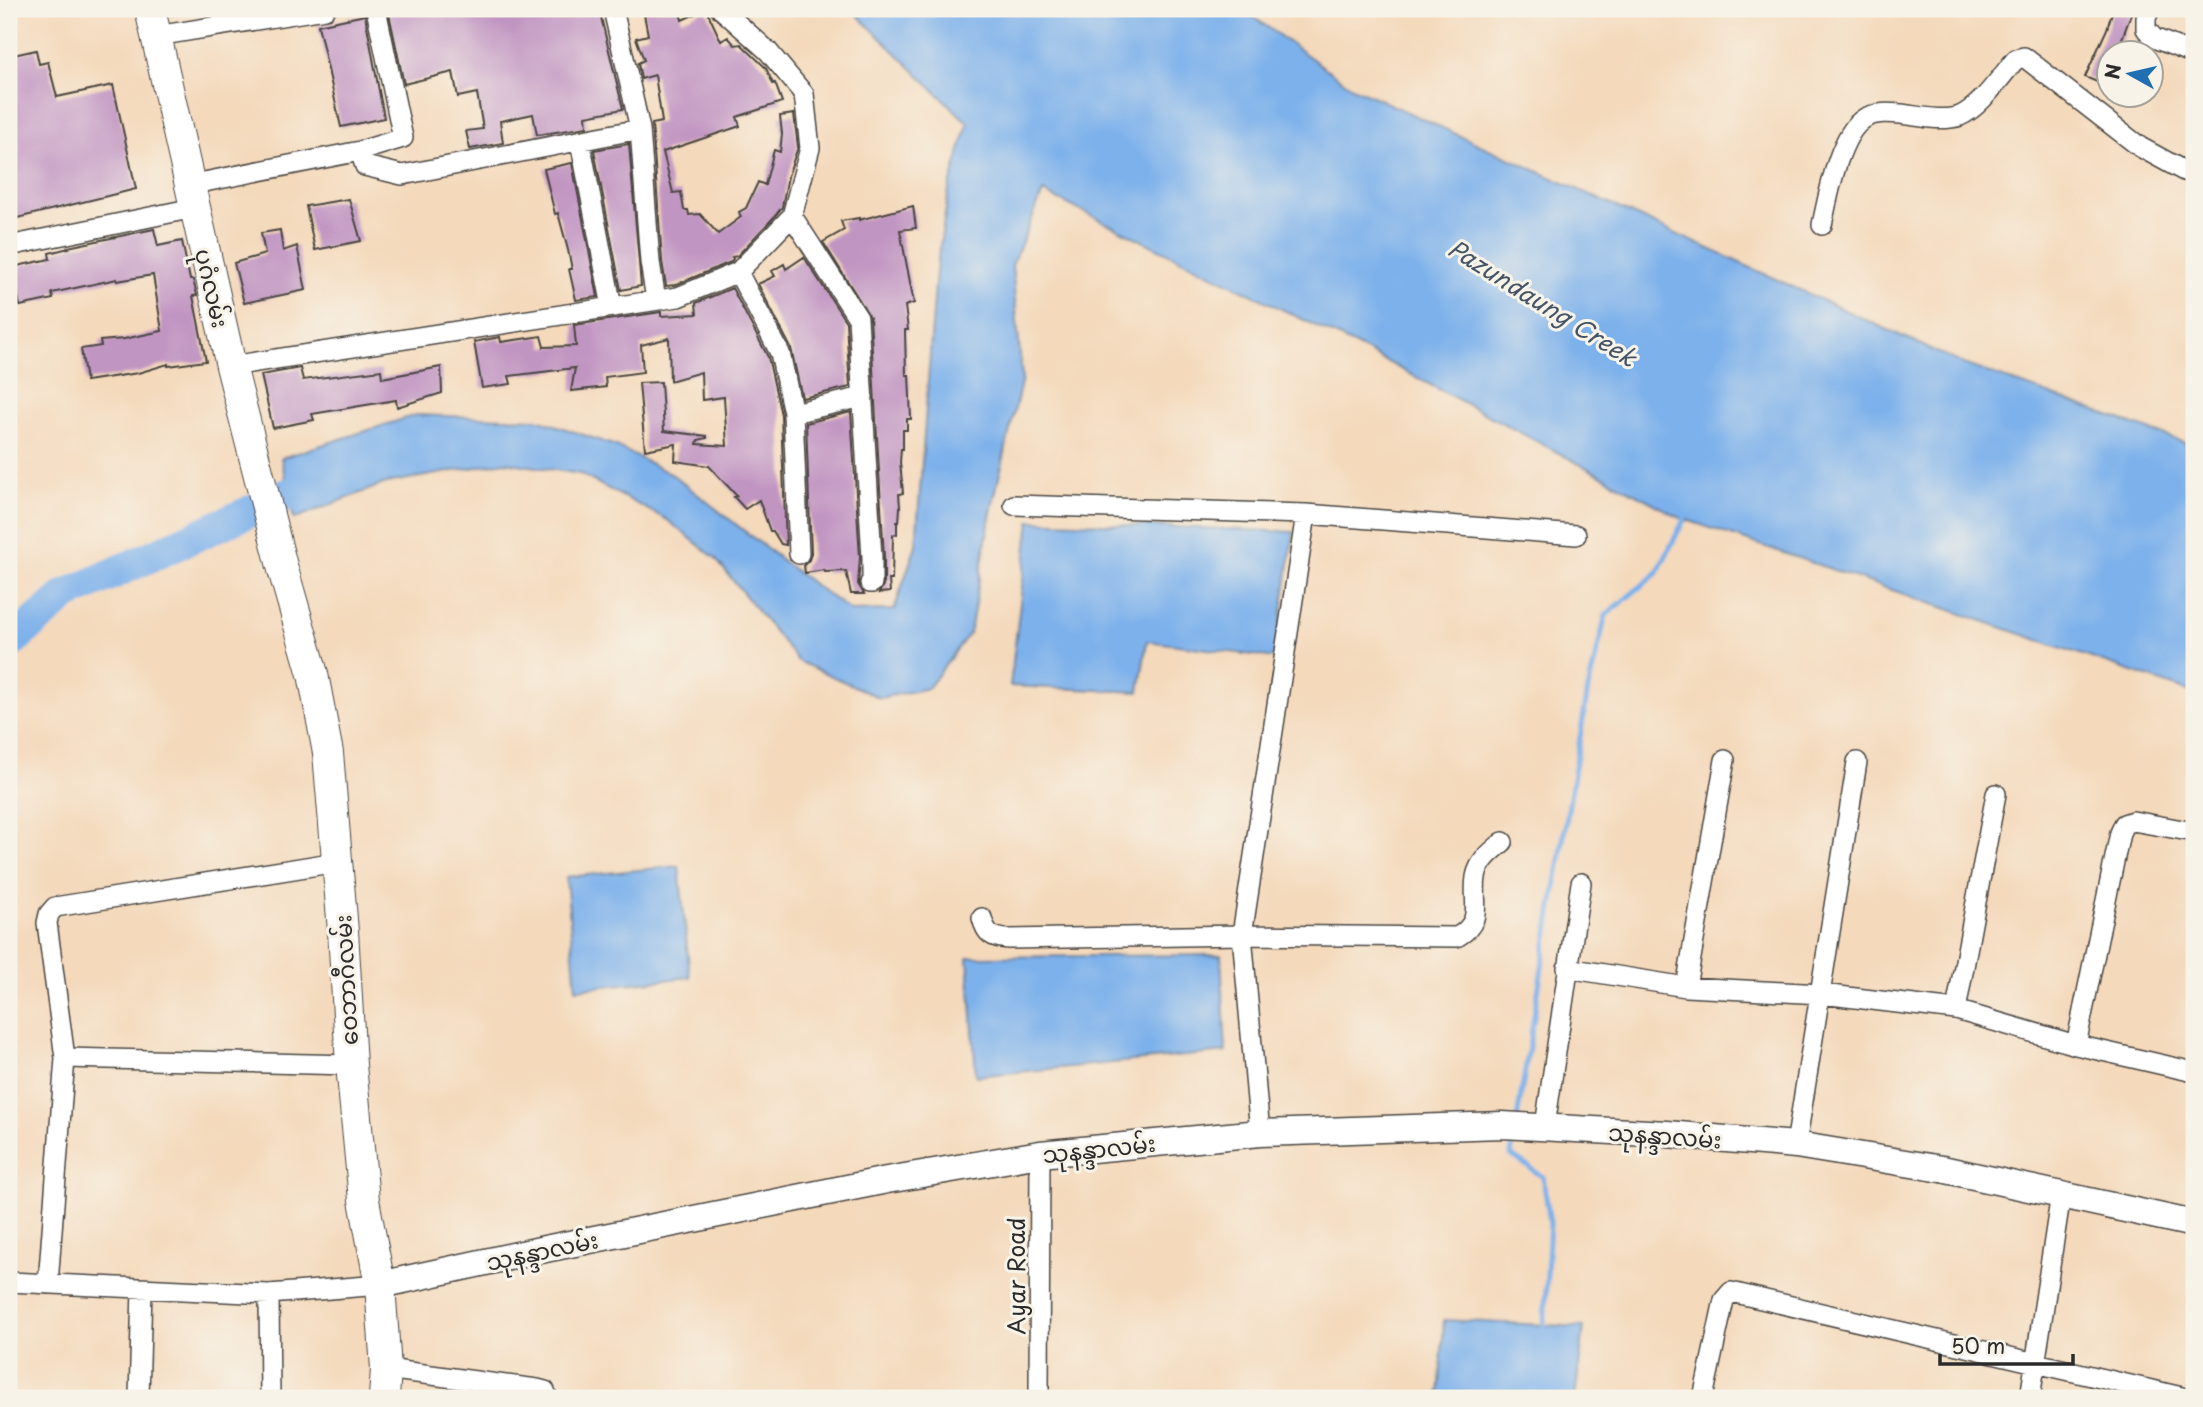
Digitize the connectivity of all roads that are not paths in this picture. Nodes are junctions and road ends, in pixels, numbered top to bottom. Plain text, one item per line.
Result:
1 (325, 9) edge
2 (376, 9) edge
3 (613, 9) edge
4 (721, 9) edge
5 (2150, 9) edge
6 (153, 22) edge
7 (2194, 54) edge
8 (640, 129) junction
9 (579, 141) junction
10 (360, 151) junction
11 (2194, 174) edge
12 (192, 197) junction
13 (792, 216) junction
14 (1822, 225) dead end
15 (9, 246) edge
16 (738, 272) junction
17 (656, 300) junction
18 (612, 307) junction
19 (231, 366) junction
20 (863, 397) junction
21 (793, 413) junction
22 (1014, 505) dead end
23 (1306, 514) junction
24 (1576, 535) dead end
25 (799, 554) dead end
26 (282, 566) joint
27 (870, 583) dead end
28 (1725, 760) dead end
29 (1857, 762) dead end
30 (1996, 794) dead end
31 (2194, 832) edge
32 (1503, 842) dead end
33 (337, 862) junction
34 (1581, 883) dead end
35 (982, 918) dead end
36 (1242, 934) junction
37 (1567, 968) junction
38 (1686, 987) junction
39 (1822, 994) junction
40 (1956, 1010) junction
41 (2076, 1045) junction
42 (65, 1058) junction
43 (351, 1065) junction
44 (2194, 1072) edge
45 (1545, 1126) junction
46 (1260, 1133) junction
47 (1796, 1145) junction
48 (1040, 1154) junction
49 (2061, 1194) junction
50 (2194, 1224) edge
51 (9, 1282) edge
52 (48, 1284) junction
53 (380, 1284) junction
54 (142, 1289) junction
55 (269, 1294) junction
56 (2036, 1362) junction
57 (386, 1369) junction
58 (139, 1398) edge
59 (270, 1398) edge
60 (384, 1398) edge
61 (548, 1398) edge
62 (1039, 1398) edge
63 (1703, 1398) edge
64 (2031, 1398) edge
65 (2186, 1398) edge

1 - 6 street
2 - 10 street
3 - 8 street
4 - 13 street
5 - 7 street
6 - 12 main road, ပုဂံလမ်း
8 - 9 street
8 - 17 street
9 - 10 street
9 - 18 street
10 - 12 street
11 - 14 street
12 - 15 street
12 - 19 main road, ပုဂံလမ်း
13 - 16 street
13 - 20 street
16 - 17 street
16 - 21 street
17 - 18 street
18 - 19 street
19 - 26 main road, ပုဂံလမ်း
20 - 21 street
20 - 27 street
21 - 25 street
22 - 23 street
23 - 24 street
23 - 36 street
26 - 33 main road, ဝေဘာဂီလမ်း
28 - 38 street
29 - 39 street
30 - 40 street
31 - 41 street
32 - 36 street
33 - 42 street
33 - 43 main road, ဝေဘာဂီလမ်း
34 - 37 street
35 - 36 street
36 - 46 street
37 - 38 street
37 - 45 street
38 - 39 street
39 - 40 street
39 - 47 street
40 - 41 street
41 - 44 street
42 - 43 street
42 - 52 street
43 - 53 main road, ဝေဘာဂီလမ်း
45 - 46 main road, သုနန္ဒာလမ်း
45 - 47 main road, သုနန္ဒာလမ်း
46 - 48 main road, သုနန္ဒာလမ်း
47 - 49 main road, သုနန္ဒာလမ်း
48 - 53 main road, သုနန္ဒာလမ်း
48 - 62 street, Ayar Road
49 - 50 main road, သုနန္ဒာလမ်း
49 - 56 street
51 - 52 street, သုနန္ဒာလမ်း
52 - 54 street, သုနန္ဒာလမ်း
53 - 55 street, သုနန္ဒာလမ်း
53 - 57 main road, ဝေဘာဂီလမ်း
54 - 55 street, သုနန္ဒာလမ်း
54 - 58 street
55 - 59 street
56 - 63 street
56 - 64 street
56 - 65 street
57 - 60 main road, ဝေဘာဂီလမ်း
57 - 61 street

